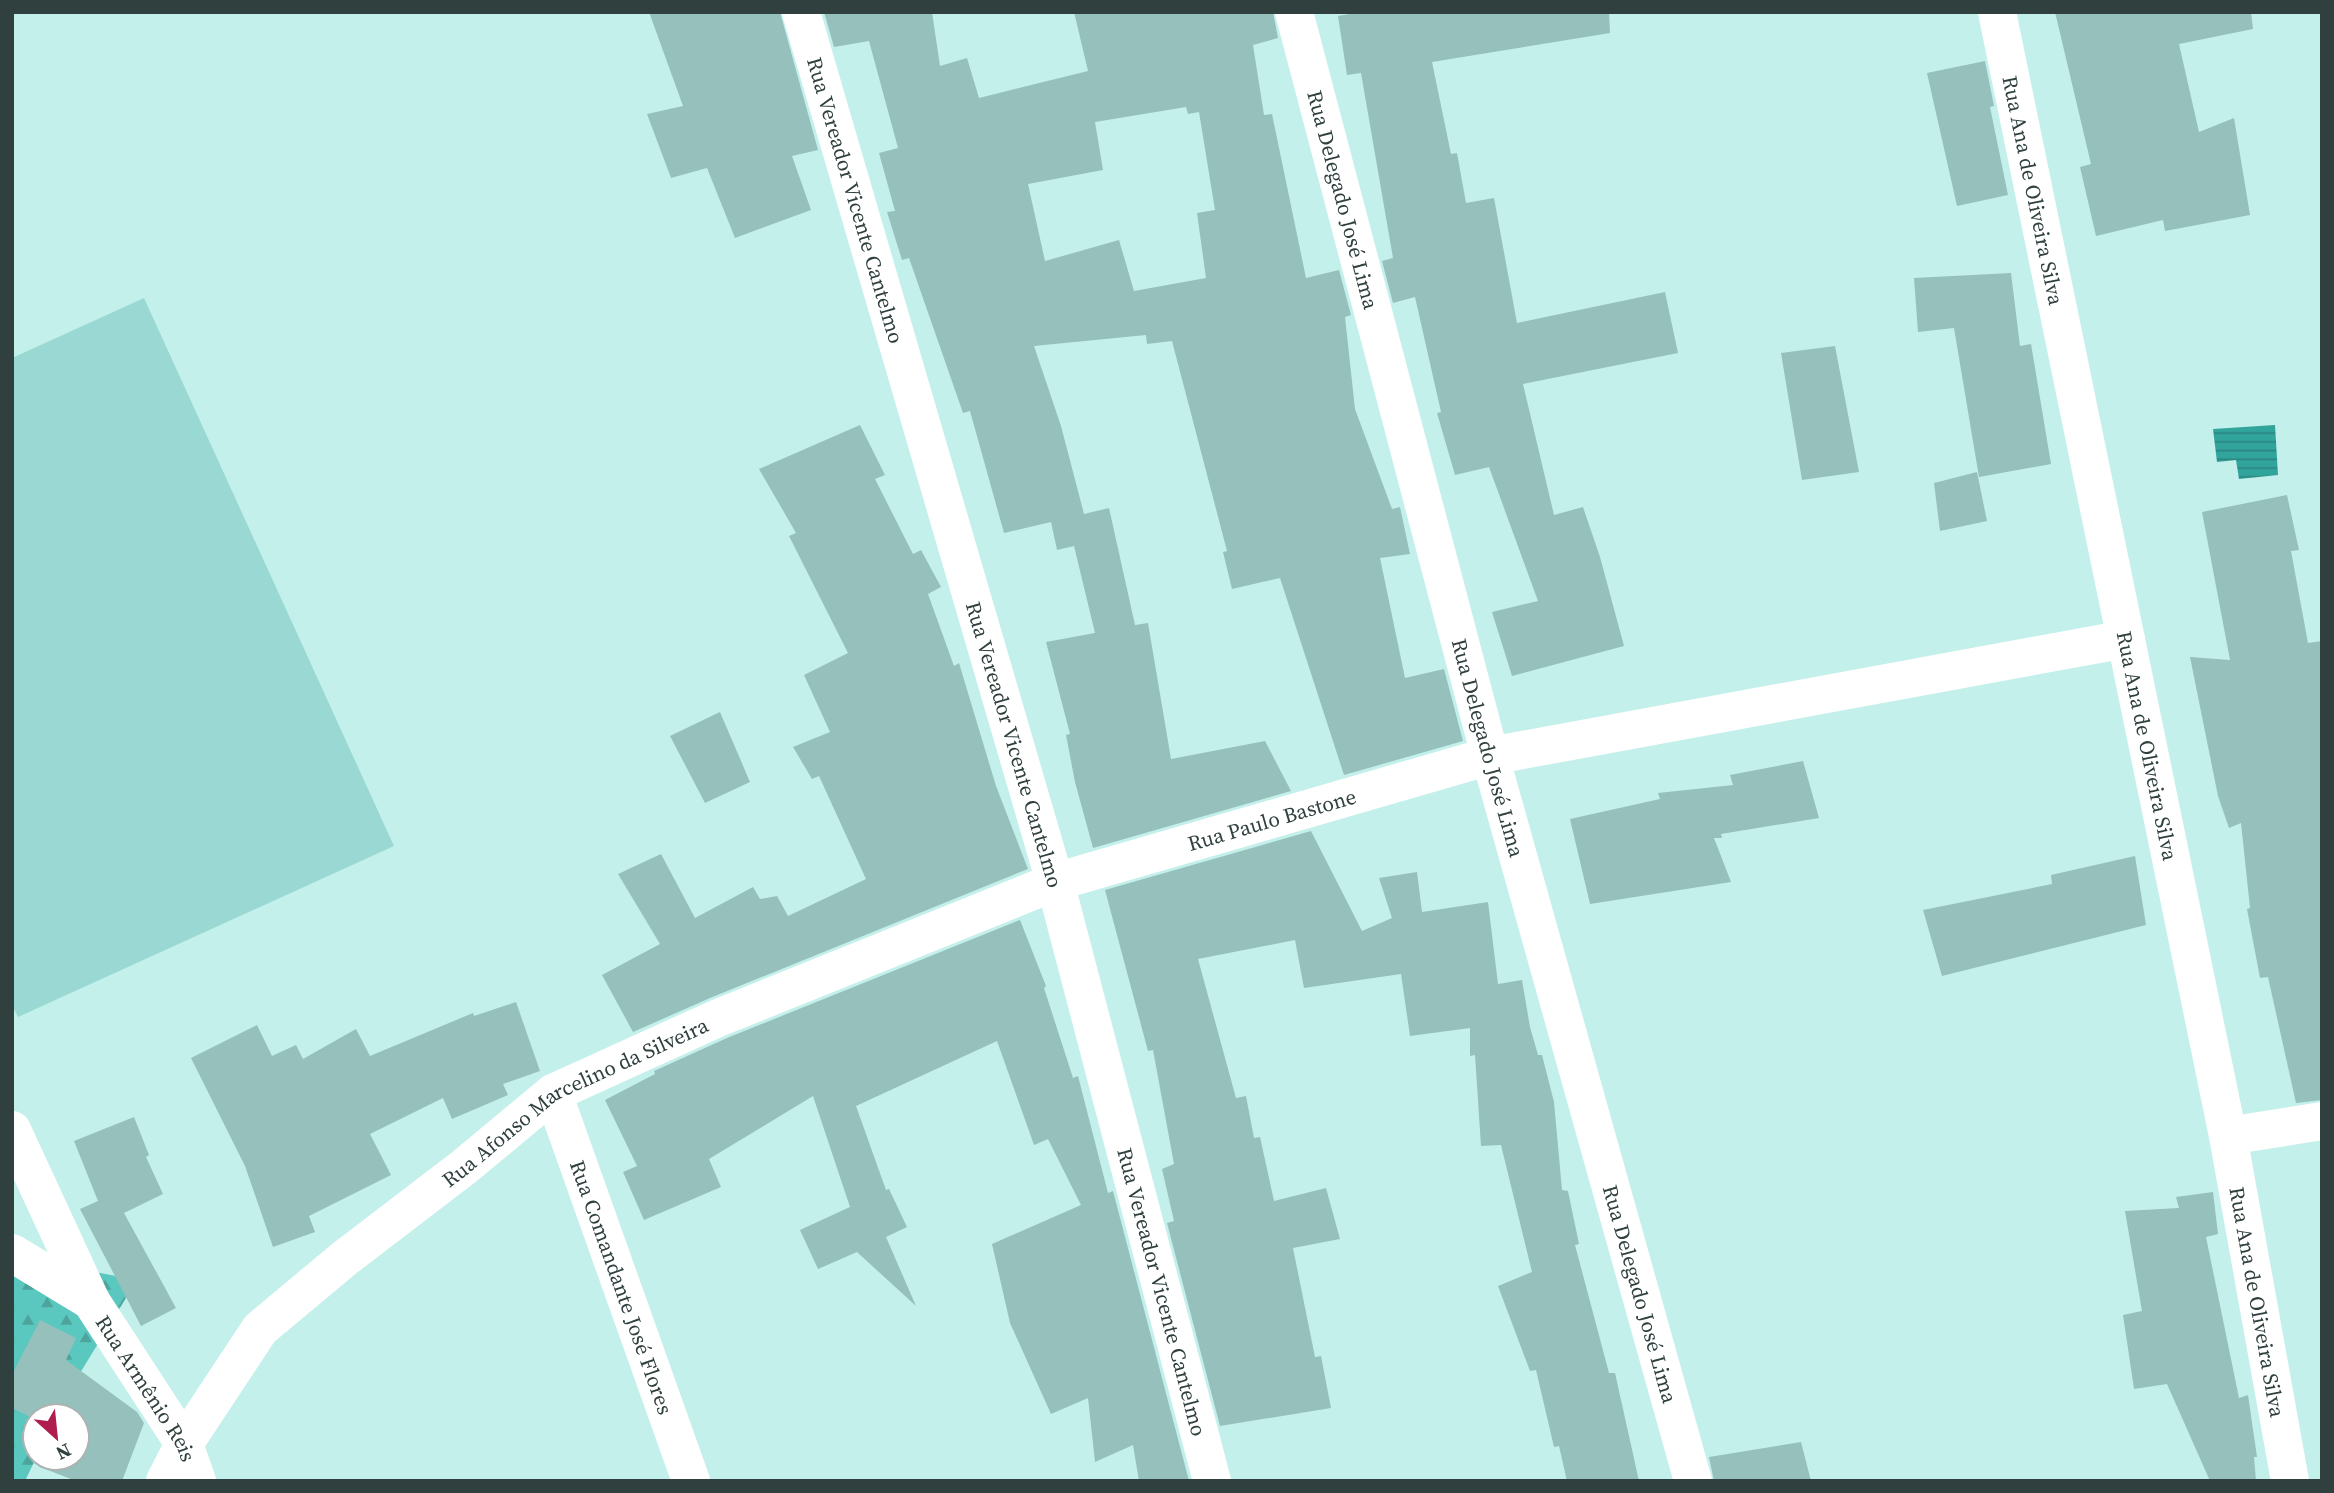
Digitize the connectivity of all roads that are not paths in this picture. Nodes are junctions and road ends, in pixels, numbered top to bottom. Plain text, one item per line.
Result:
1 (801, 12) edge
2 (1294, 12) edge
3 (1997, 12) edge
4 (2126, 639) junction
5 (1490, 756) junction
6 (1055, 882) junction
7 (553, 1093) junction
8 (2322, 1121) edge
9 (12, 1130) edge
10 (2228, 1136) junction
11 (12, 1253) edge
12 (90, 1301) junction
13 (184, 1444) junction
14 (165, 1481) edge
15 (197, 1481) edge
16 (691, 1481) edge
17 (1212, 1481) edge
18 (1693, 1481) edge
19 (2290, 1481) edge

1 - 6 street, Rua Vereador Vicente Cantelmo
2 - 5 street, Rua Delegado José Lima
3 - 4 street, Rua Ana de Oliveira Silva
4 - 5 street, Rua Paulo Bastone
4 - 10 street, Rua Ana de Oliveira Silva
5 - 6 street, Rua Paulo Bastone
5 - 18 street, Rua Delegado José Lima
6 - 7 street, Rua Afonso Marcelino da Silveira
6 - 17 street, Rua Vereador Vicente Cantelmo
7 - 13 street, Rua Afonso Marcelino da Silveira
7 - 16 street, Rua Comandante José Flores
8 - 10 street
9 - 12 street, Rua Armênio Reis
10 - 19 street, Rua Ana de Oliveira Silva
11 - 12 street, Rua Armênio Reis
12 - 13 street, Rua Armênio Reis
13 - 14 street, Rua Afonso Marcelino da Silveira
13 - 15 street, Rua Armênio Reis

